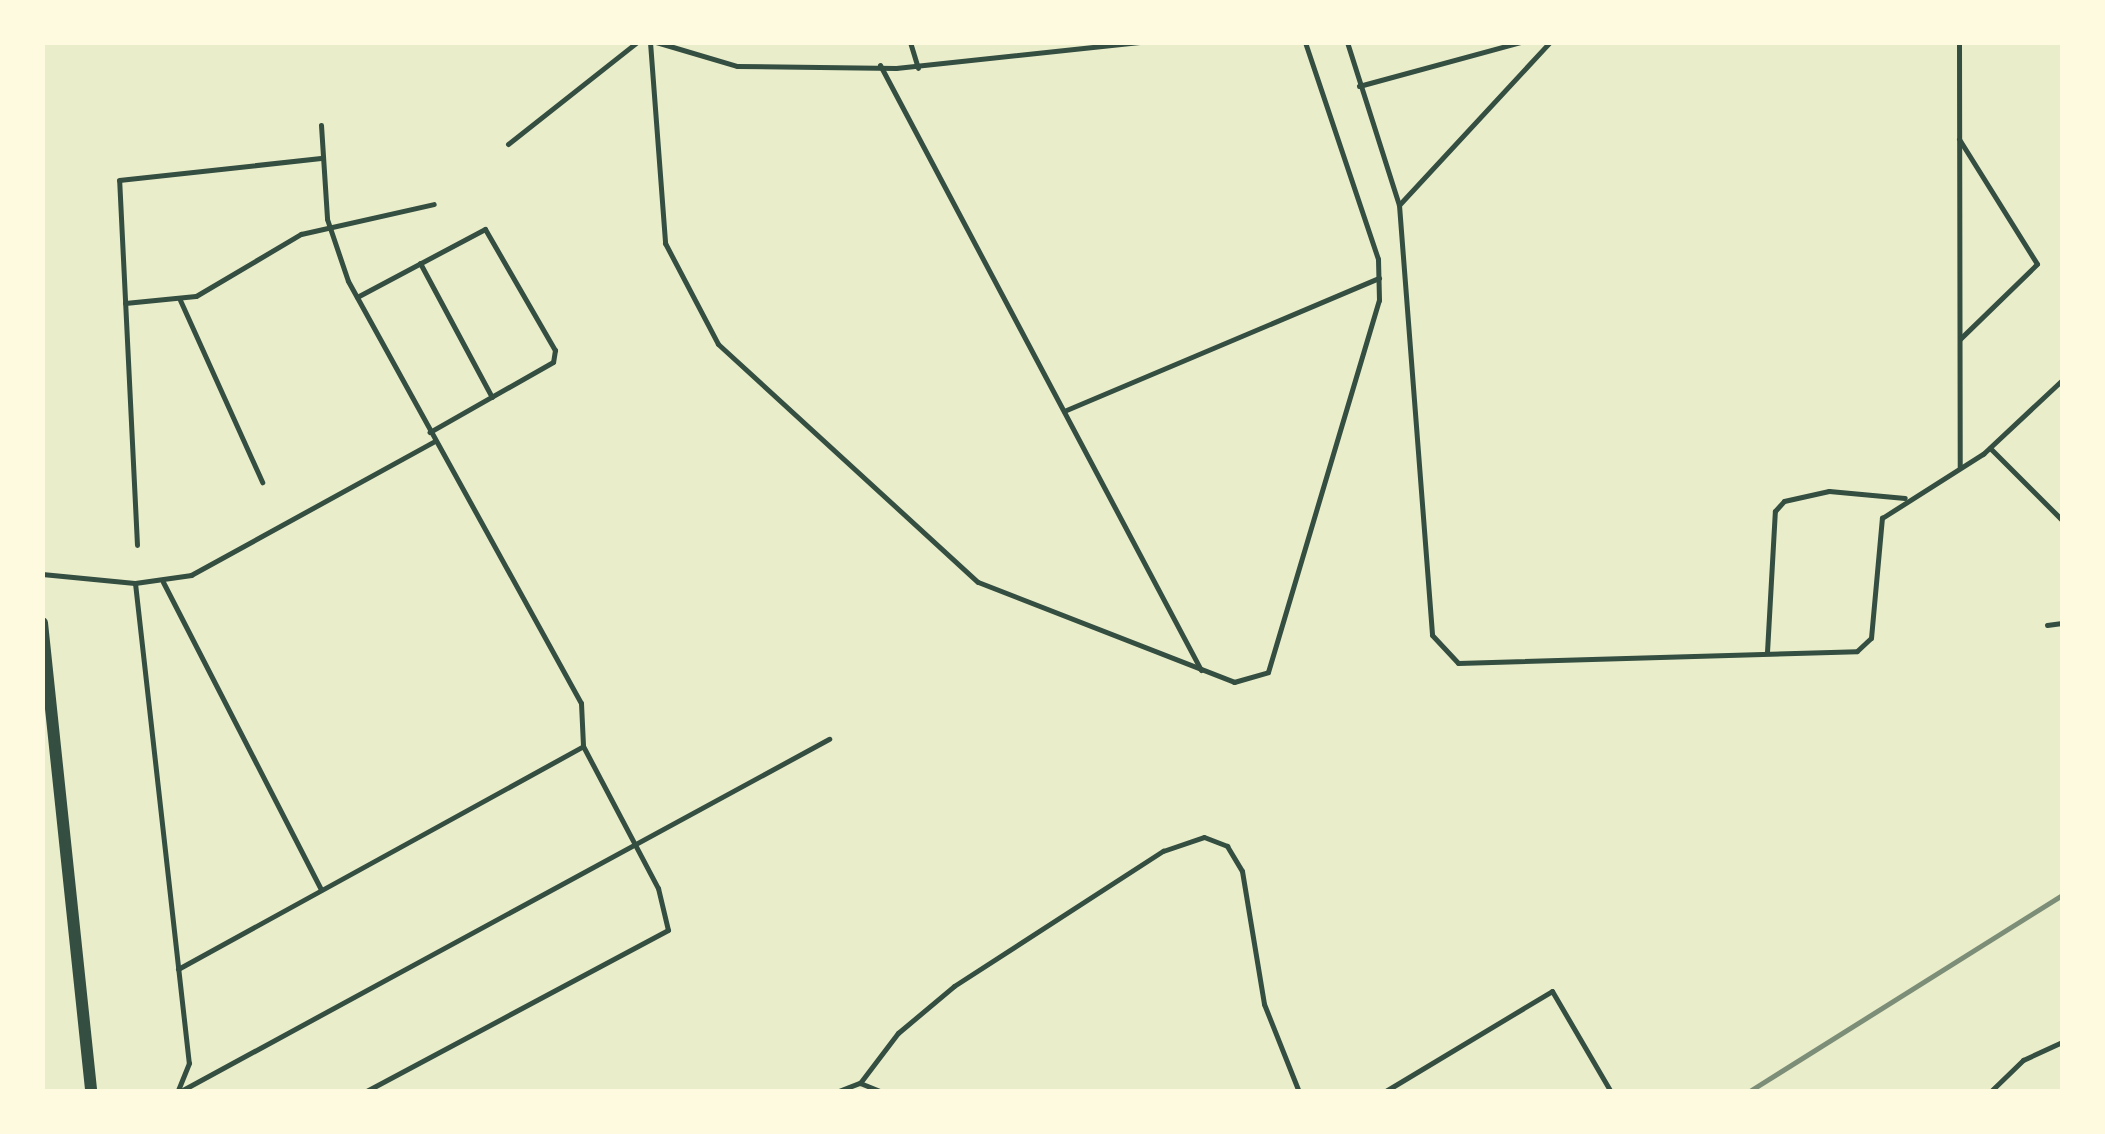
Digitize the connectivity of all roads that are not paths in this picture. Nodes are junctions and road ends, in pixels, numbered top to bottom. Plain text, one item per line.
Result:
1 (637, 42) edge
2 (653, 42) edge
3 (910, 42) edge
4 (1140, 42) edge
5 (1305, 42) edge
6 (1347, 42) edge
7 (1521, 42) edge
8 (1550, 42) edge
9 (1959, 42) edge
10 (880, 66) junction
11 (918, 68) junction
12 (1359, 86) junction
13 (321, 125) dead end
14 (1959, 138) junction
15 (508, 144) dead end
16 (321, 158) junction
17 (434, 204) dead end
18 (1399, 205) junction
19 (328, 226) junction
20 (420, 262) junction
21 (1379, 278) junction
22 (357, 297) junction
23 (180, 300) junction
24 (125, 302) junction
25 (1960, 339) junction
26 (2062, 380) edge
27 (492, 396) junction
28 (1064, 411) junction
29 (430, 432) junction
30 (436, 441) junction
31 (1990, 448) junction
32 (1960, 467) junction
33 (262, 482) dead end
34 (1909, 499) junction
35 (2062, 520) edge
36 (136, 545) dead end
37 (42, 574) edge
38 (135, 582) junction
39 (163, 582) junction
40 (42, 623) edge
41 (2062, 623) edge
42 (2047, 624) dead end
43 (1767, 652) junction
44 (1202, 672) junction
45 (829, 739) dead end
46 (582, 746) junction
47 (634, 843) junction
48 (321, 890) junction
49 (178, 968) junction
50 (2062, 1042) edge
51 (860, 1083) junction
52 (91, 1092) edge
53 (178, 1092) edge
54 (365, 1092) edge
55 (836, 1092) edge
56 (882, 1092) edge
57 (1300, 1092) edge
58 (1384, 1092) edge
59 (1611, 1092) edge
60 (1990, 1092) edge

1 - 15 lane
2 - 10 lane
2 - 44 lane
3 - 11 lane
4 - 11 lane
5 - 21 lane
6 - 12 lane
7 - 12 lane
8 - 18 lane
9 - 14 lane
10 - 11 lane
10 - 28 lane
12 - 18 lane
13 - 16 lane
14 - 25 lane
14 - 25 lane
16 - 19 lane
16 - 24 lane
17 - 19 lane
18 - 43 lane
19 - 22 lane
19 - 23 lane
20 - 22 lane
20 - 27 lane
20 - 27 lane
21 - 28 lane
21 - 44 lane
22 - 29 lane
23 - 24 lane
23 - 33 lane
24 - 36 lane
25 - 32 lane
26 - 31 lane
27 - 29 lane
28 - 44 lane
29 - 30 lane
30 - 39 lane
30 - 46 lane
31 - 32 lane
31 - 35 lane
32 - 34 lane
34 - 43 lane
34 - 43 lane
37 - 38 lane
38 - 39 lane
38 - 49 lane
39 - 48 lane
40 - 52 street
41 - 42 lane
45 - 47 lane
46 - 47 lane
46 - 48 lane
47 - 53 lane
47 - 54 lane
48 - 49 lane
49 - 53 lane
50 - 60 lane
51 - 55 lane
51 - 56 lane
51 - 57 lane
58 - 59 lane

